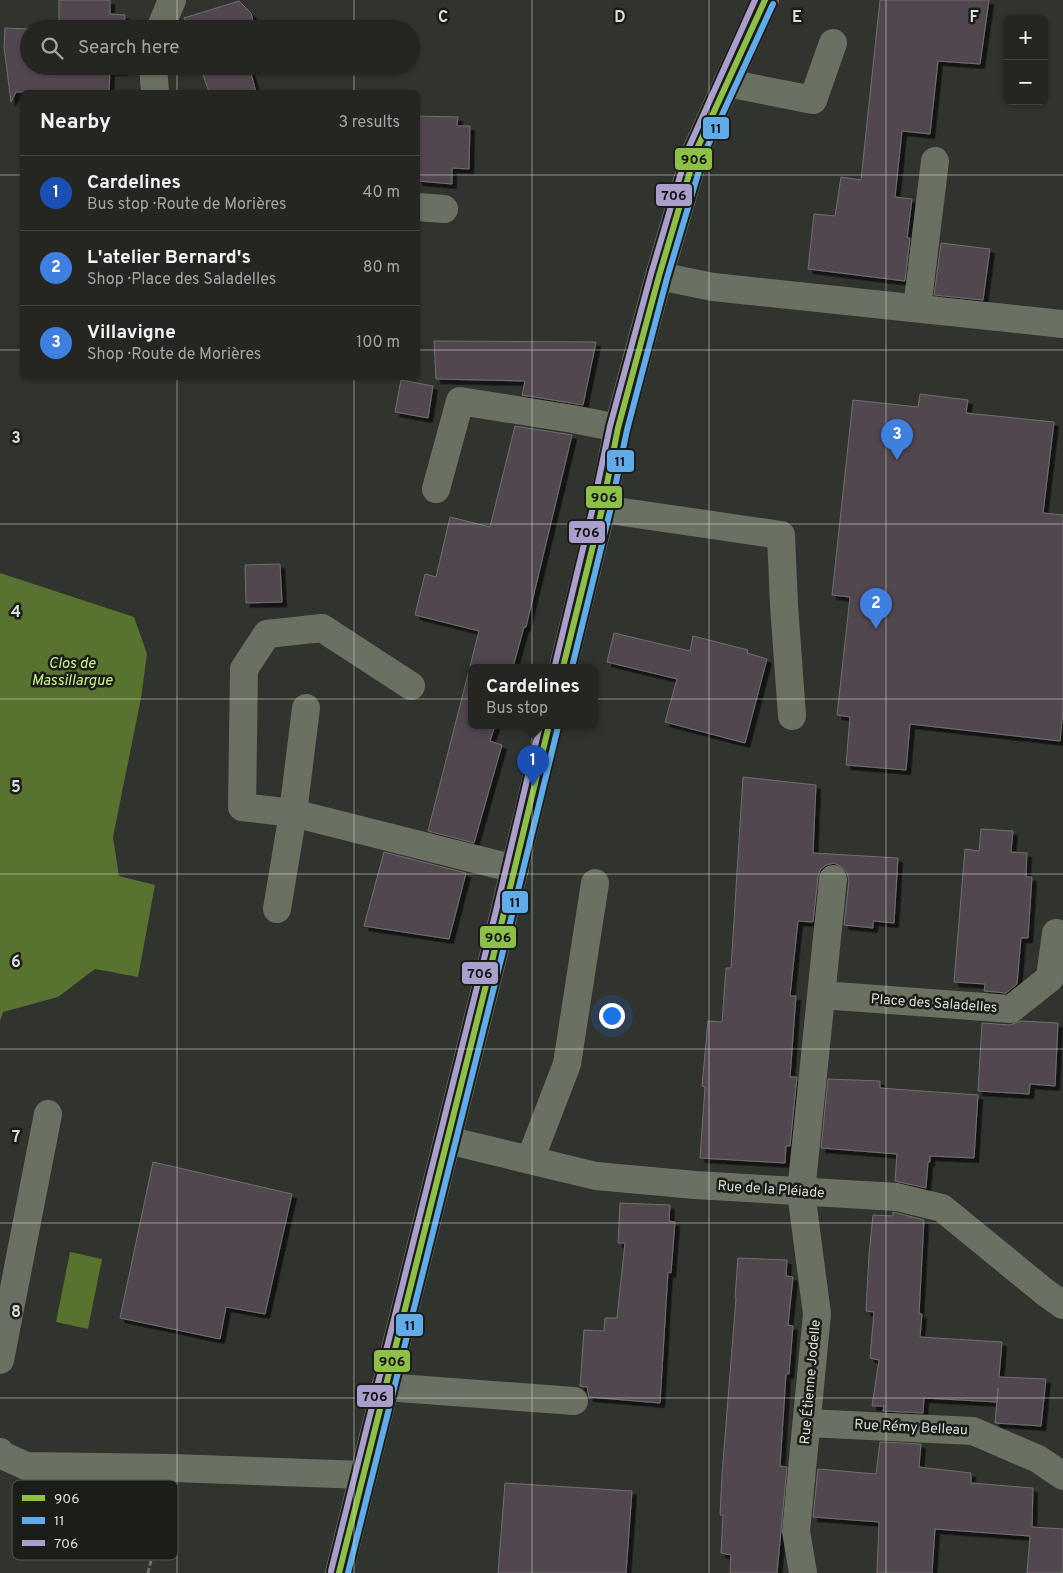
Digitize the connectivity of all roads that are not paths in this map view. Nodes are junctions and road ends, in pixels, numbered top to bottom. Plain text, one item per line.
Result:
1 (172, 0) edge
2 (765, 0) edge
3 (164, 20) edge
4 (833, 43) dead end
5 (154, 75) edge
6 (727, 83) junction
7 (156, 90) edge
8 (935, 162) dead end
9 (659, 276) junction
10 (917, 308) junction
11 (1063, 324) edge
12 (618, 428) junction
13 (436, 489) dead end
14 (602, 509) junction
15 (564, 664) edge
16 (412, 686) dead end
17 (306, 708) dead end
18 (792, 716) dead end
19 (547, 729) edge
20 (293, 812) junction
21 (514, 869) junction
22 (833, 879) dead end
23 (595, 882) dead end
24 (277, 909) dead end
25 (1056, 934) dead end
26 (822, 995) junction
27 (48, 1114) dead end
28 (447, 1140) junction
29 (530, 1160) junction
30 (802, 1192) junction
31 (1063, 1305) edge
32 (0, 1360) edge
33 (385, 1387) junction
34 (574, 1401) dead end
35 (807, 1423) junction
36 (0, 1452) edge
37 (363, 1475) junction
38 (1063, 1476) edge
39 (339, 1573) edge
40 (803, 1573) edge

1 - 3 street
2 - 6 main road
4 - 6 street
5 - 7 street
6 - 9 main road
8 - 10 street
9 - 10 street
9 - 12 main road
10 - 11 street
12 - 13 street
12 - 14 main road
14 - 15 main road
14 - 18 street
16 - 20 street
17 - 20 street
19 - 21 main road
20 - 21 street
20 - 24 street
21 - 28 main road
22 - 26 street
23 - 29 street
25 - 26 street, Place des Saladelles
26 - 30 street
27 - 32 street
28 - 29 street, Rue de la Pléiade
28 - 33 main road
29 - 30 street, Rue de la Pléiade
30 - 31 street, Rue de la Pléiade
30 - 35 street, Rue Étienne Jodelle
33 - 34 street
33 - 37 main road
35 - 38 street, Rue Rémy Belleau
35 - 40 street, Rue Étienne Jodelle
36 - 37 street
37 - 39 main road

